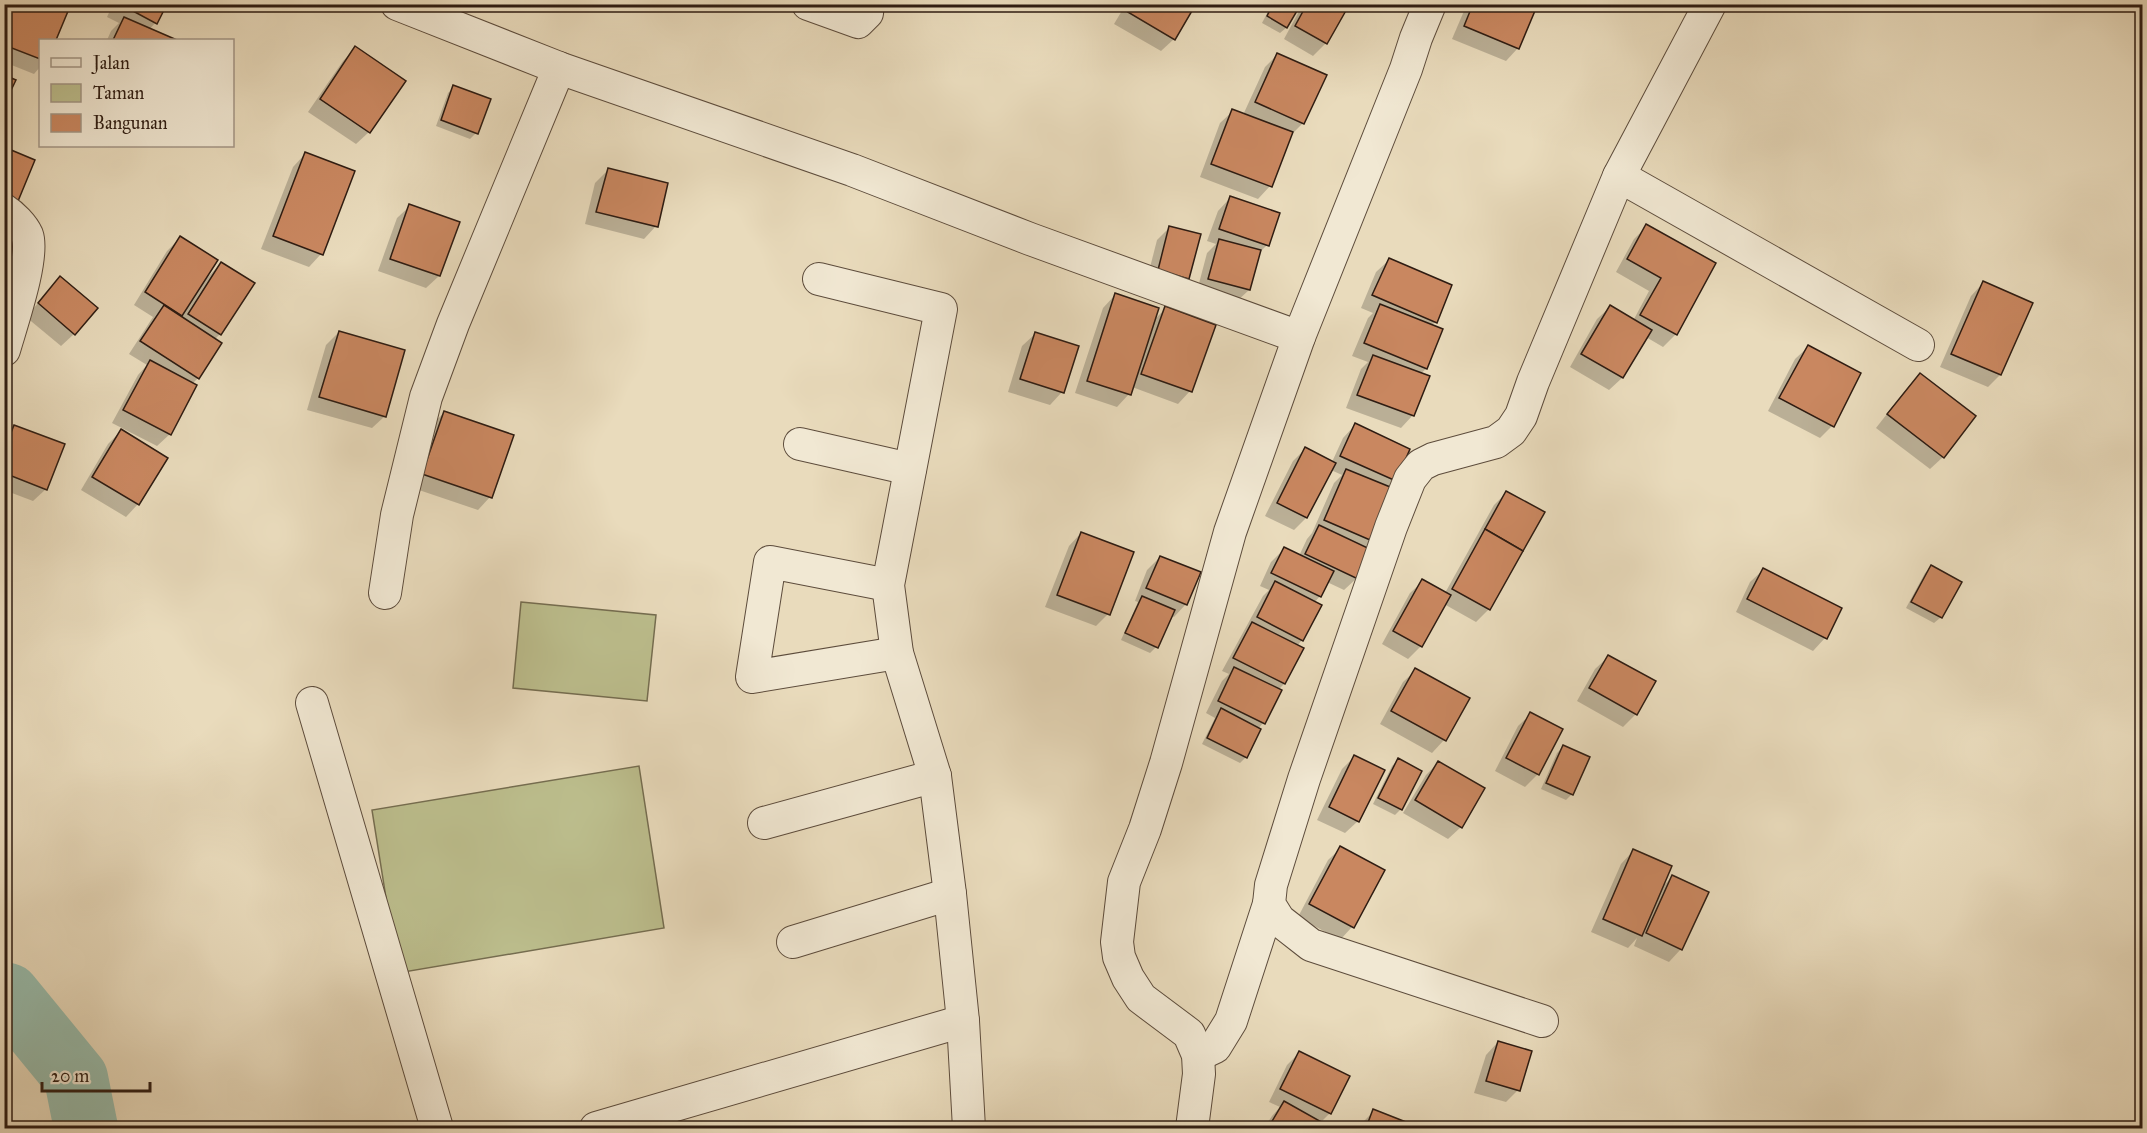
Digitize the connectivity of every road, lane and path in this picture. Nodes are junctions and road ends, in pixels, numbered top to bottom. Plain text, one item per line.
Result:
1 (397, 4) edge
2 (808, 4) edge
3 (868, 4) edge
4 (1430, 4) edge
5 (1710, 4) edge
6 (559, 68) junction
7 (1619, 176) junction
8 (4, 210) edge
9 (819, 279) dead end
10 (1299, 337) junction
11 (1918, 345) dead end
12 (4, 350) edge
13 (800, 444) dead end
14 (910, 469) junction
15 (888, 585) junction
16 (385, 592) dead end
17 (897, 653) junction
18 (312, 703) dead end
19 (935, 776) junction
20 (764, 823) dead end
21 (950, 894) junction
22 (1269, 904) junction
23 (793, 942) dead end
24 (963, 1021) junction
25 (1542, 1021) dead end
26 (1198, 1055) junction
27 (437, 1128) edge
28 (596, 1128) edge
29 (969, 1128) edge
30 (1192, 1128) edge

1 - 6 street
2 - 3 street
4 - 10 street
5 - 7 street
6 - 10 street
6 - 16 street
7 - 11 street
7 - 22 street
8 - 12 street
9 - 14 street
10 - 26 street
13 - 14 street
14 - 15 street
15 - 17 street
15 - 17 street
17 - 19 street
18 - 27 street
19 - 20 street
19 - 21 street
21 - 23 street
21 - 24 street
22 - 25 street
22 - 26 street
24 - 28 street
24 - 29 street
26 - 30 street

